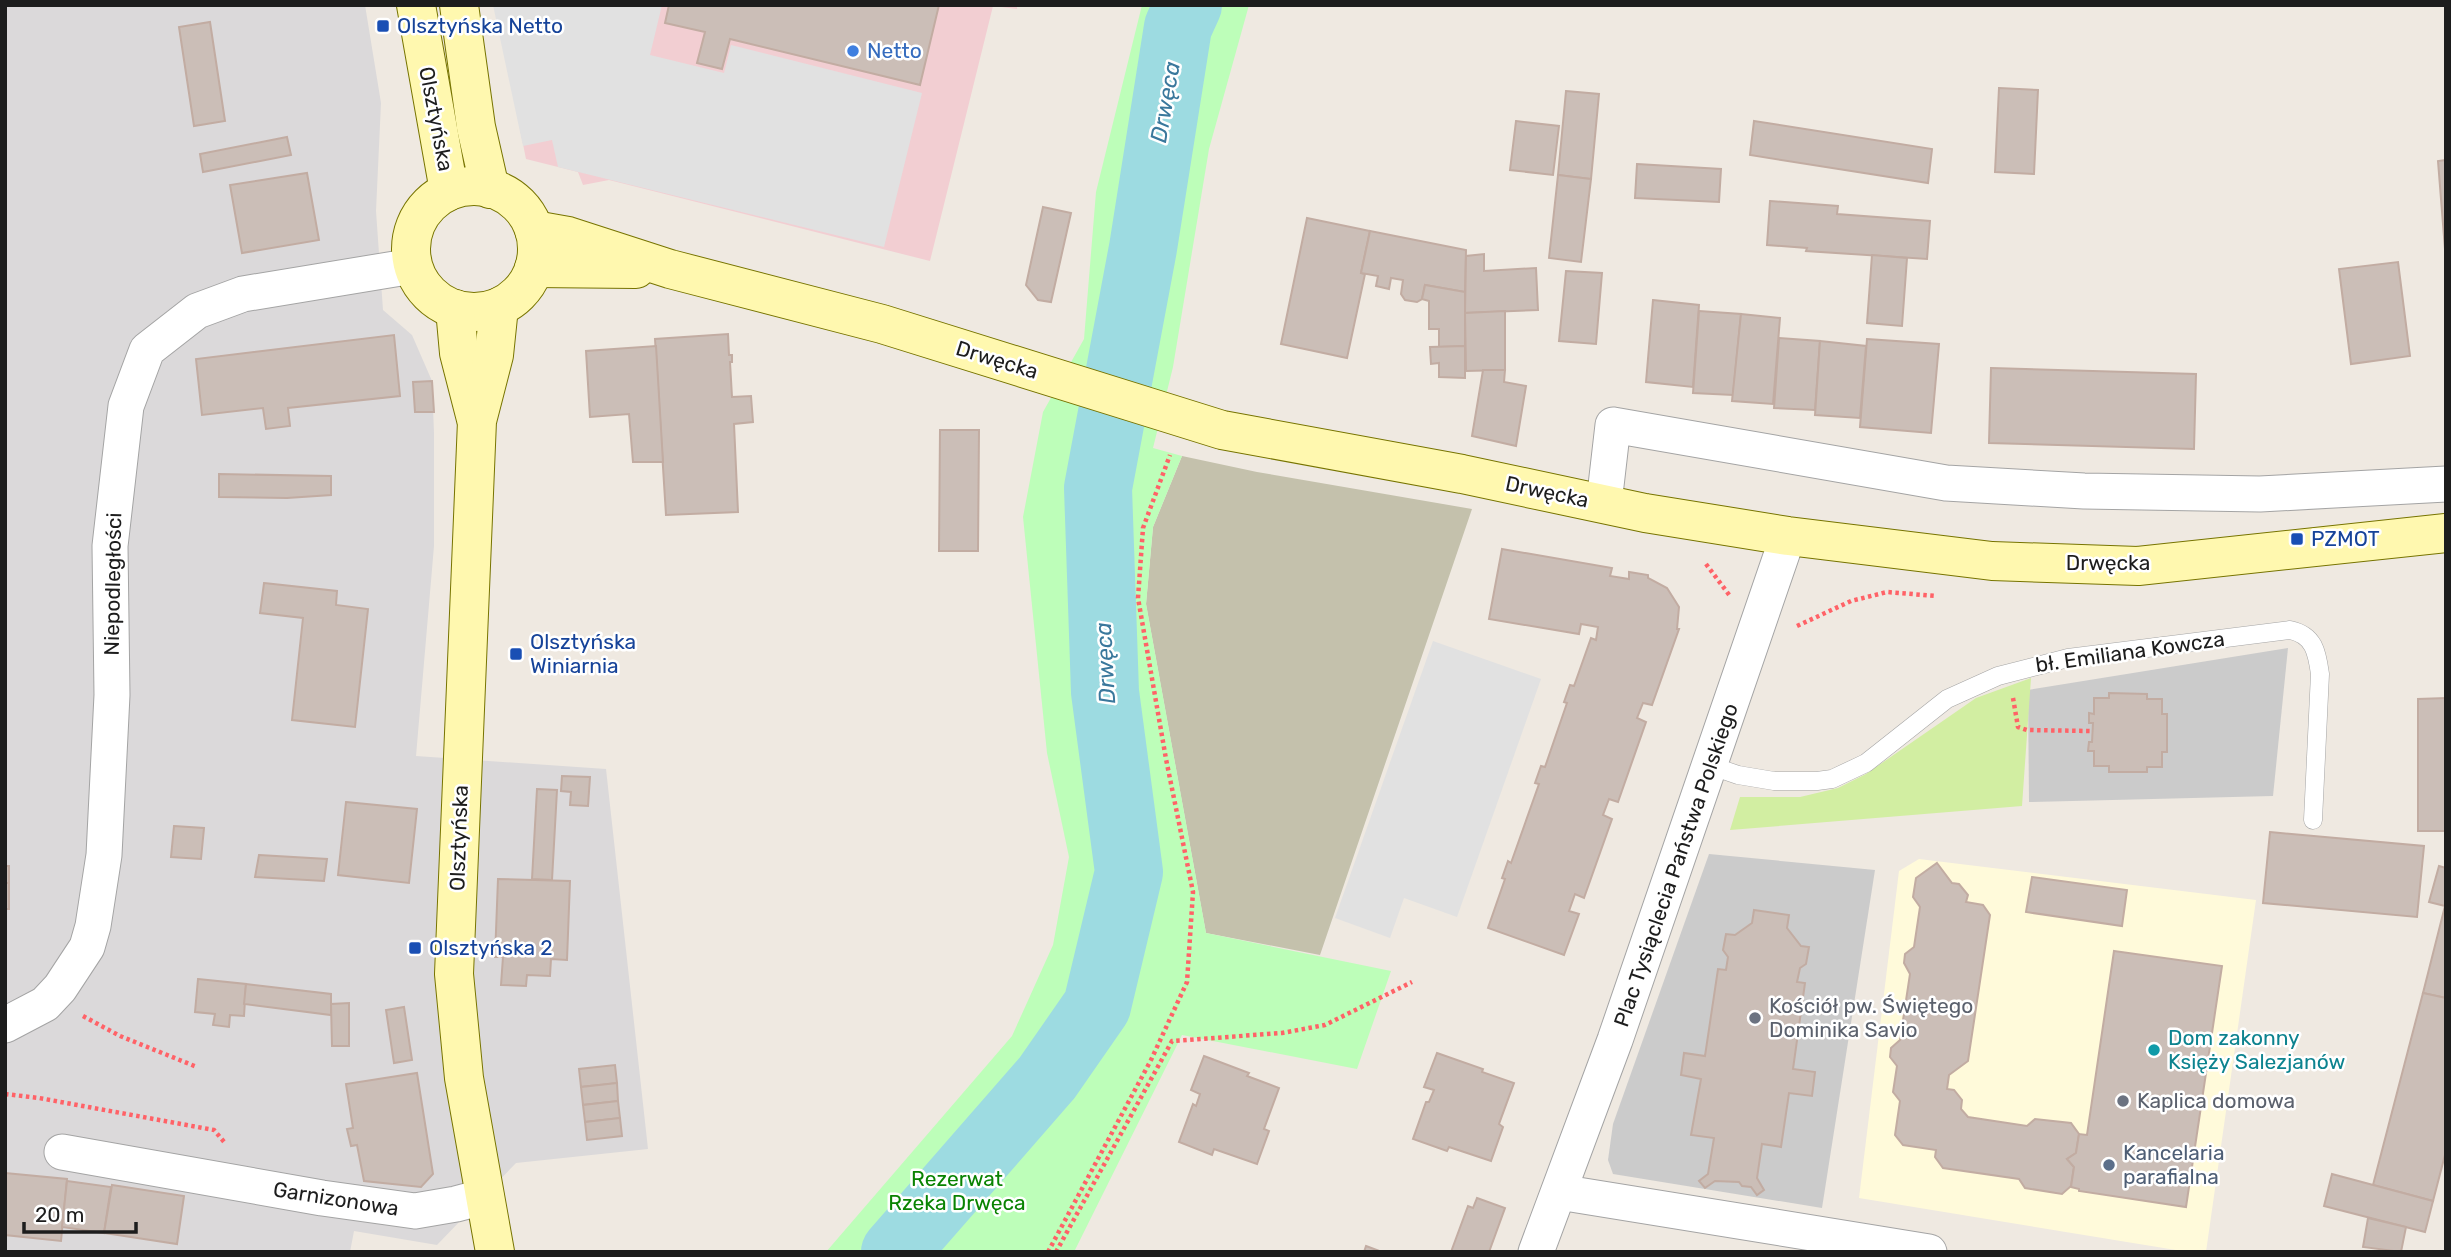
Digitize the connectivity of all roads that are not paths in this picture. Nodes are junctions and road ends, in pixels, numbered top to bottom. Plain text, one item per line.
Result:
1 (415, 5) edge
2 (459, 5) edge
3 (490, 189) junction
4 (449, 191) junction
5 (534, 230) junction
6 (413, 266) junction
7 (534, 268) junction
8 (670, 269) junction
9 (499, 307) junction
10 (455, 309) junction
11 (477, 421) junction
12 (2446, 484) edge
13 (1604, 503) junction
14 (2446, 533) edge
15 (1788, 537) junction
16 (1709, 765) junction
17 (2313, 820) dead end
18 (5, 1025) edge
19 (62, 1152) dead end
20 (1559, 1192) junction
21 (486, 1196) junction
22 (1794, 1241) edge
23 (495, 1252) edge
24 (1536, 1252) edge
25 (1551, 1252) edge
26 (1929, 1252) edge

1 - 4 street, Olsztyńska
2 - 3 street, Olsztyńska
3 - 4 street
3 - 5 street
4 - 6 street
5 - 7 street
5 - 8 street, Drwęcka
6 - 10 street
6 - 18 street, Niepodległości
7 - 8 street, Drwęcka
7 - 9 street
8 - 13 street, Drwęcka
9 - 10 street
9 - 11 street, Olsztyńska
10 - 11 street, Olsztyńska
11 - 21 street, Olsztyńska
12 - 13 street
13 - 15 street, Drwęcka
14 - 15 street, Drwęcka
15 - 16 street, Plac Tysiąclecia Państwa Polskiego
16 - 17 lane, bł. Emiliana Kowcza
16 - 20 street, Plac Tysiąclecia Państwa Polskiego
19 - 21 street, Garnizonowa
20 - 22 street
20 - 24 street, Plac Tysiąclecia Państwa Polskiego
20 - 25 street, Plac Tysiąclecia Państwa Polskiego
21 - 23 street, Olsztyńska
22 - 26 street

